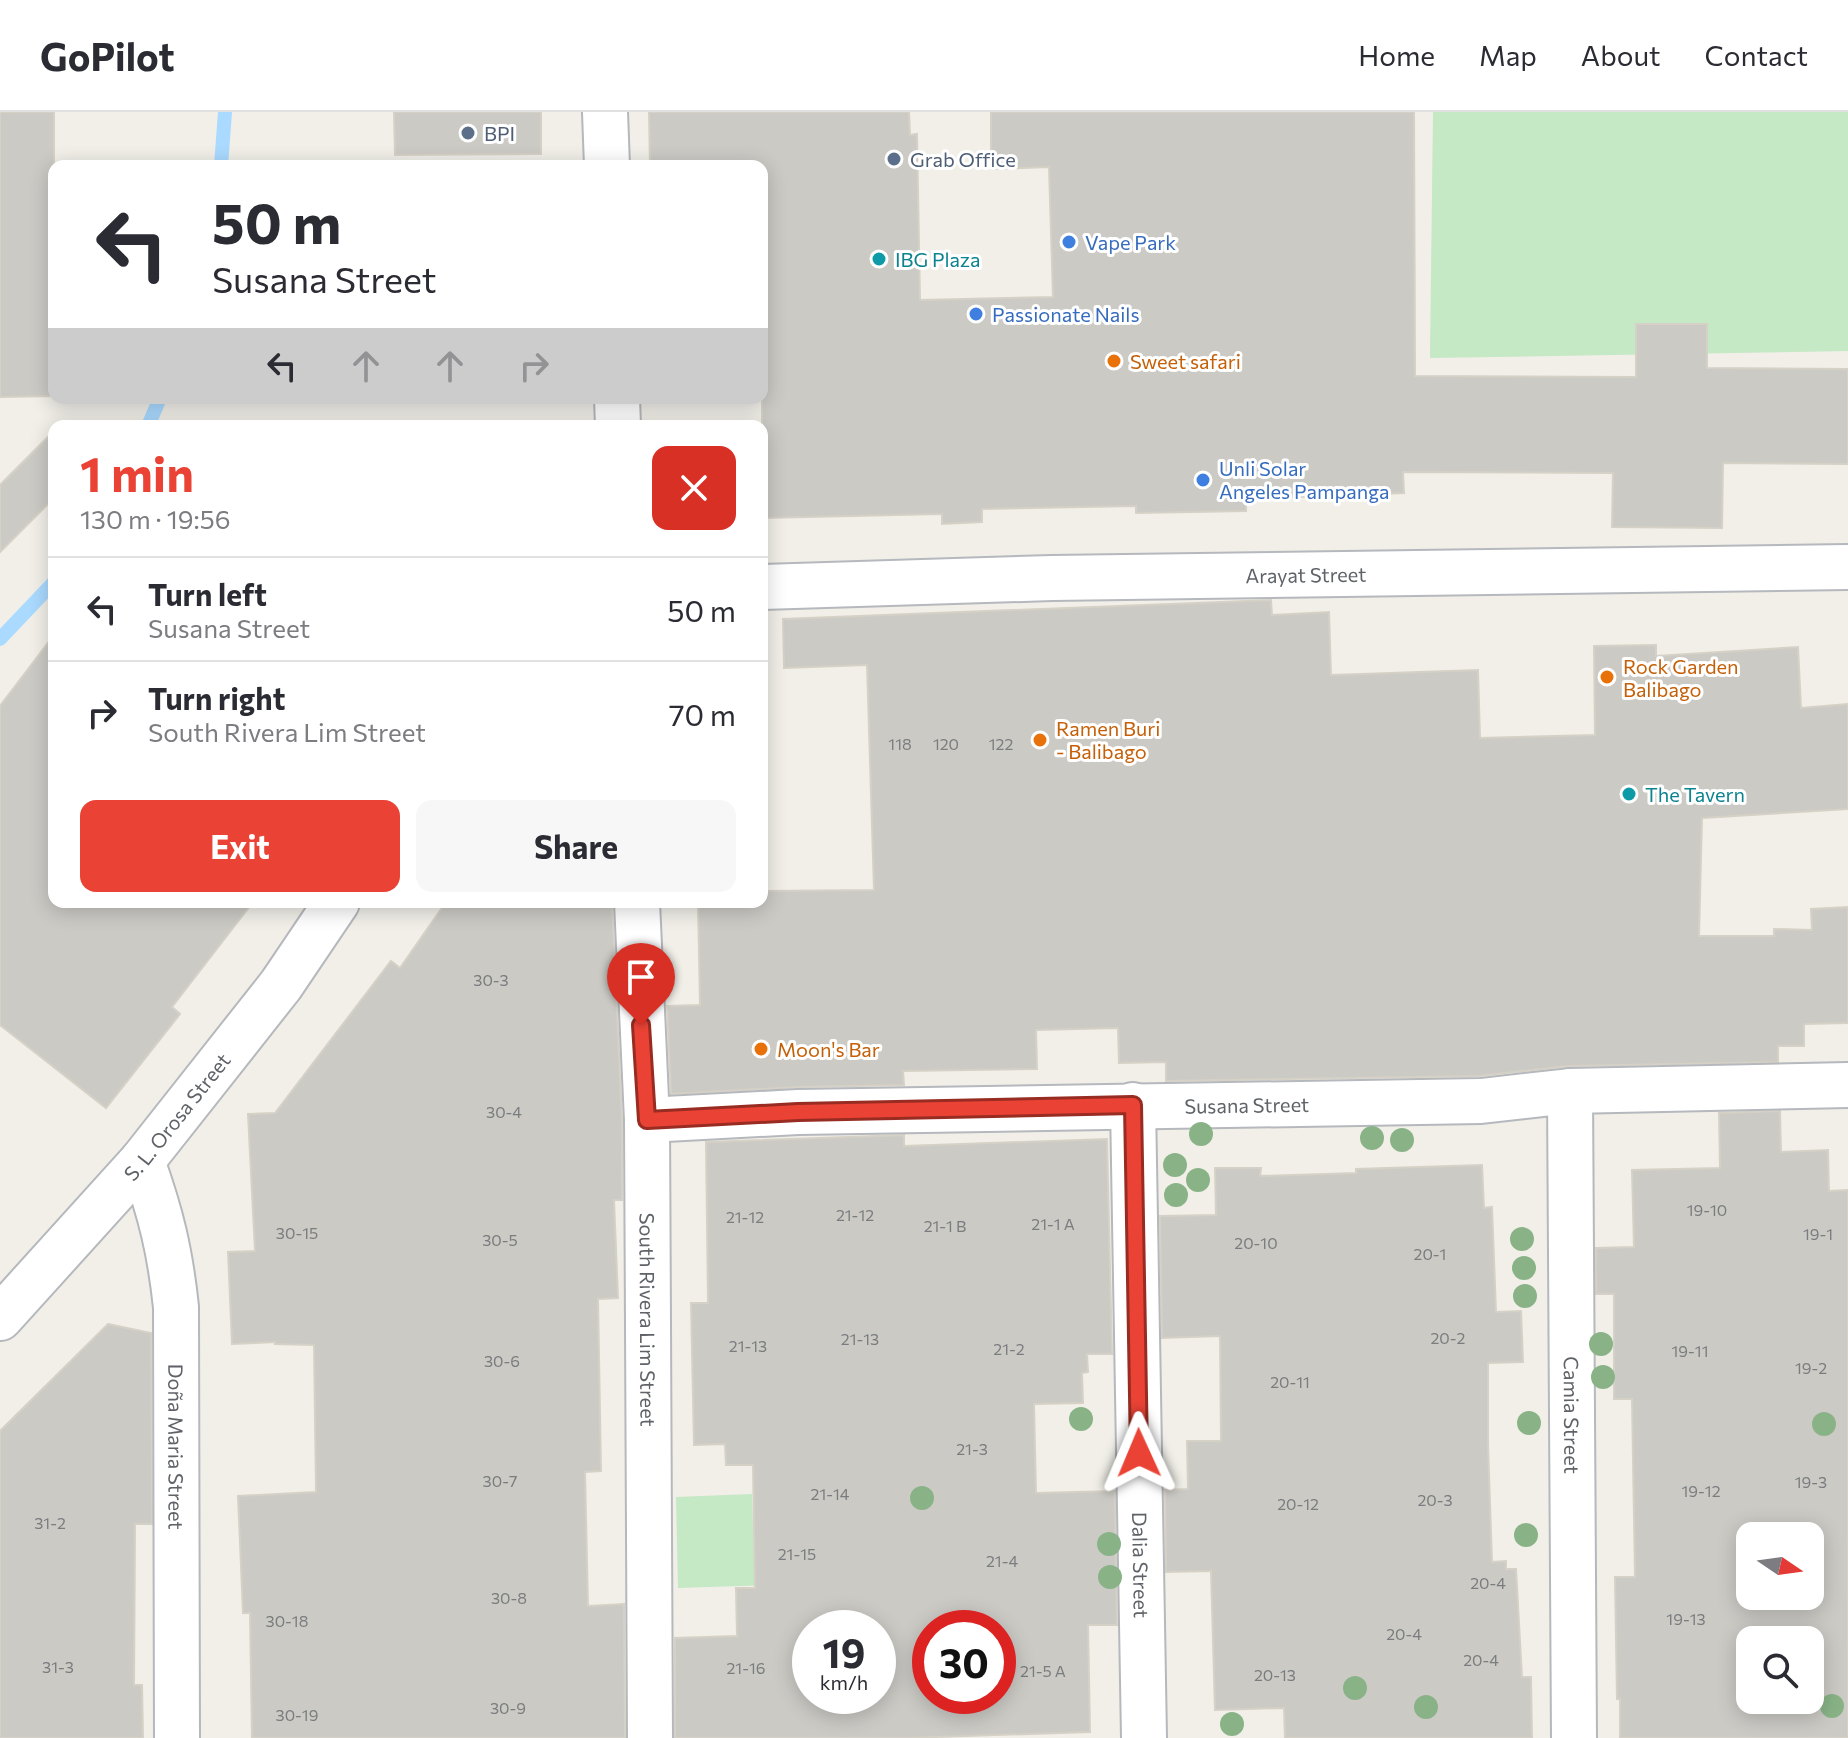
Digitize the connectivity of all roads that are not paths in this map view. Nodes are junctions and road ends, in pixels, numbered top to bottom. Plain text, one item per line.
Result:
1 (605, 112) edge
2 (607, 160) edge
3 (1848, 567) edge
4 (768, 587) edge
5 (333, 908) edge
6 (637, 908) edge
7 (1848, 1085) edge
8 (1570, 1091) junction
9 (1133, 1105) junction
10 (647, 1120) junction
11 (142, 1161) junction
12 (0, 1318) edge
13 (177, 1738) edge
14 (650, 1738) edge
15 (1144, 1738) edge
16 (1574, 1738) edge

1 - 2 street
3 - 4 street, Arayat Street
5 - 11 street, S. L. Orosa Street
6 - 10 street, South Rivera Lim Street
7 - 8 street, Susana Street
8 - 9 street, Susana Street
8 - 16 street, Camia Street
9 - 10 street, Susana Street
9 - 15 street, Dalia Street
10 - 14 street, South Rivera Lim Street
11 - 12 street, S. L. Orosa Street
11 - 13 street, Doña Maria Street

